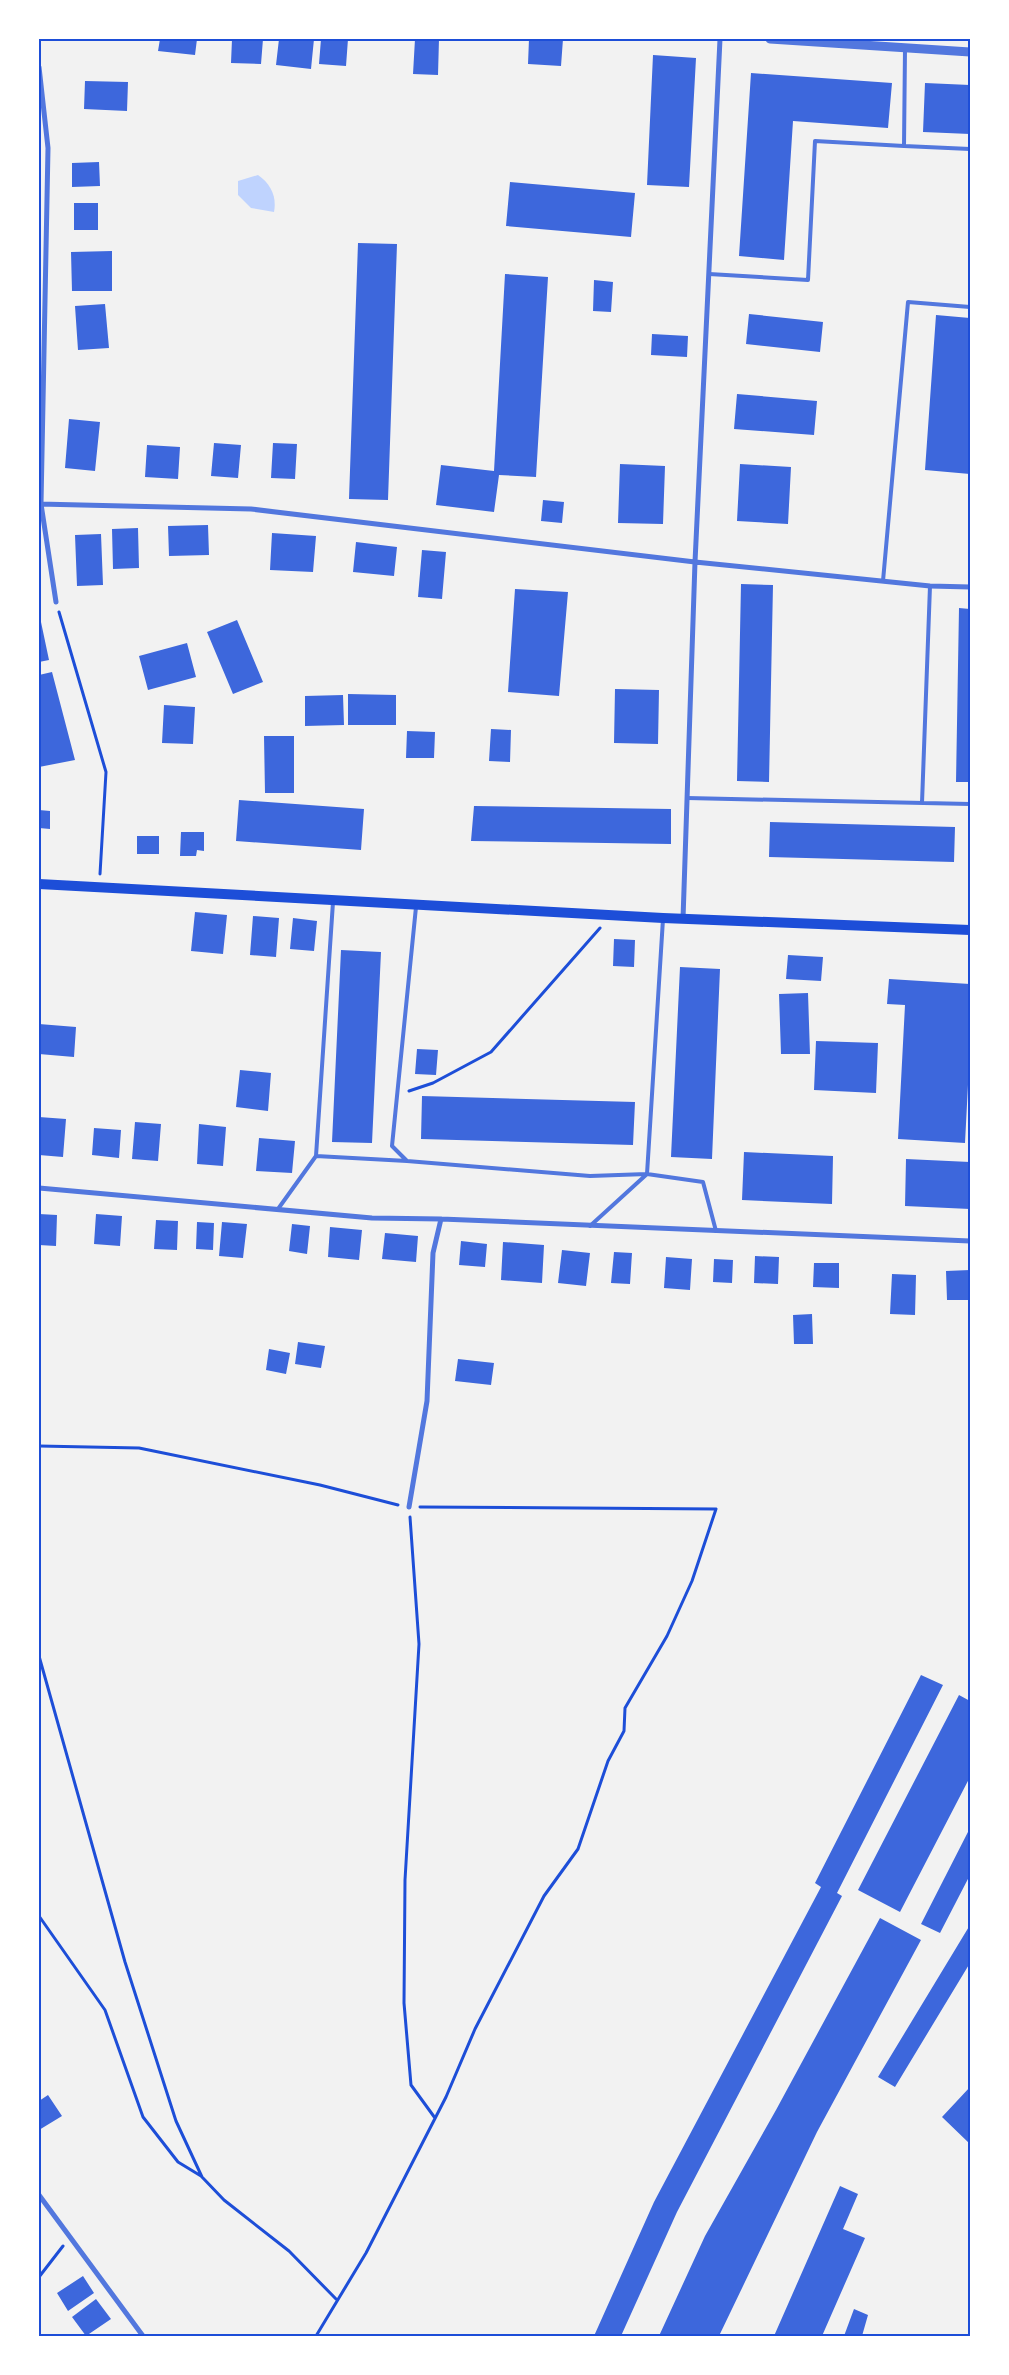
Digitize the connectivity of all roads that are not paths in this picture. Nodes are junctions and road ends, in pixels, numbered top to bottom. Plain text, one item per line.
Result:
1 (720, 39) edge
2 (770, 39) edge
3 (905, 48) junction
4 (970, 52) edge
5 (39, 67) edge
6 (904, 146) junction
7 (970, 149) edge
8 (709, 274) junction
9 (970, 307) edge
10 (40, 504) edge
11 (695, 562) junction
12 (883, 581) junction
13 (930, 586) junction
14 (970, 587) edge
15 (56, 602) road end
16 (687, 798) junction
17 (922, 803) junction
18 (970, 804) edge
19 (39, 884) edge
20 (333, 900) junction
21 (416, 904) junction
22 (662, 918) junction
23 (683, 919) junction
24 (970, 930) edge
25 (316, 1156) junction
26 (406, 1161) junction
27 (648, 1174) junction
28 (39, 1188) edge
29 (278, 1210) junction
30 (441, 1219) junction
31 (590, 1226) junction
32 (716, 1231) junction
33 (970, 1241) edge
34 (409, 1507) road end
35 (39, 2195) edge
36 (143, 2336) edge

1 - 8 street
2 - 3 street
3 - 4 street
3 - 6 lane
5 - 10 street
6 - 7 lane
6 - 8 lane
8 - 11 street
9 - 12 lane
10 - 11 street
10 - 15 street
11 - 12 street
11 - 16 street
12 - 13 street
13 - 14 street
13 - 17 lane
16 - 17 lane
16 - 23 street
17 - 18 lane
19 - 20 main road
20 - 21 main road
20 - 25 lane
21 - 22 main road
21 - 26 lane
22 - 23 main road
22 - 27 lane
23 - 24 main road
25 - 26 lane
25 - 29 lane
26 - 27 lane
27 - 31 lane
27 - 32 lane
28 - 29 street
29 - 30 street
30 - 31 street
30 - 34 street
31 - 32 street
32 - 33 street
35 - 36 street

